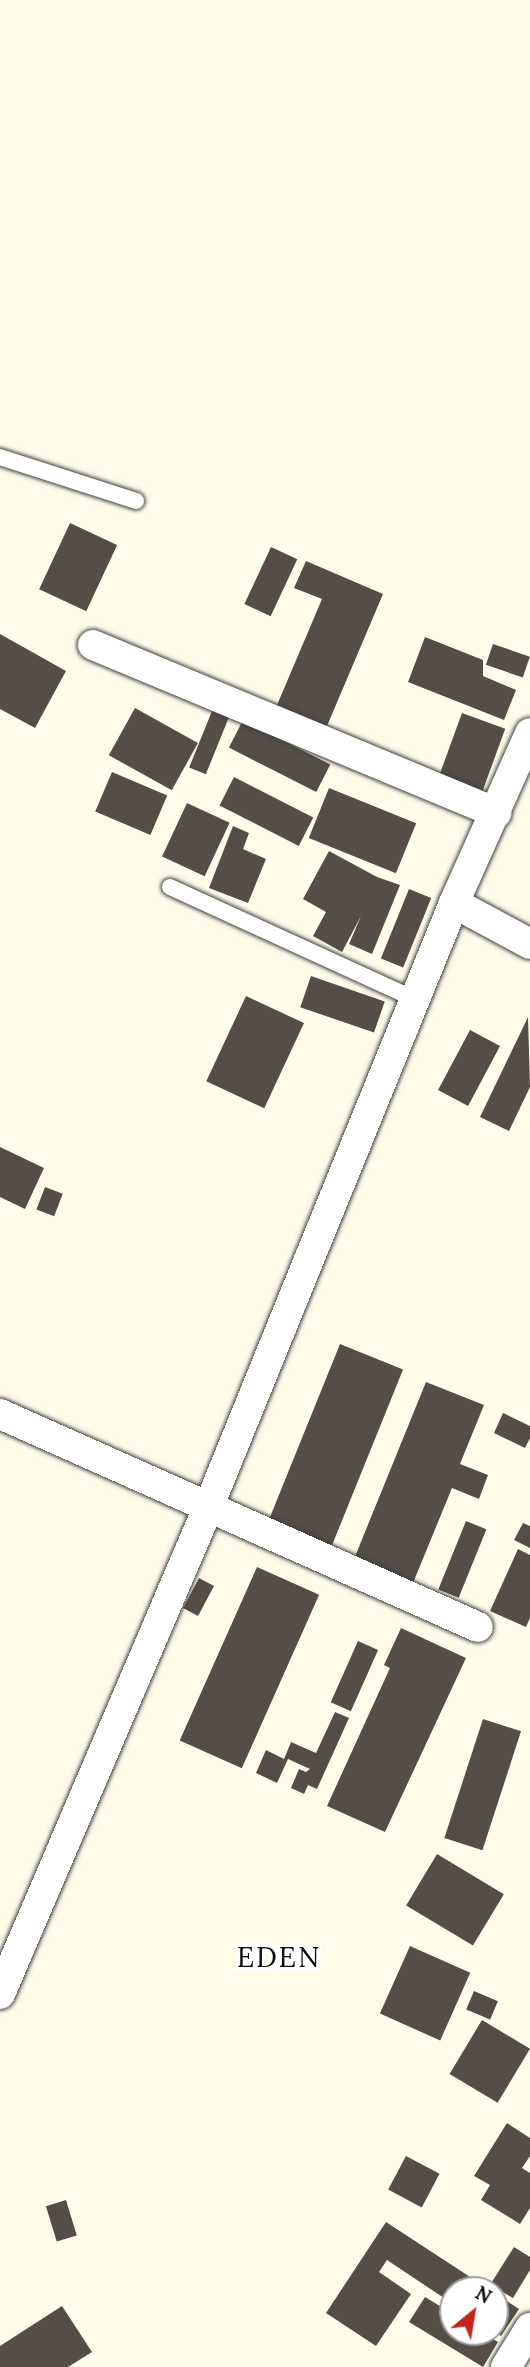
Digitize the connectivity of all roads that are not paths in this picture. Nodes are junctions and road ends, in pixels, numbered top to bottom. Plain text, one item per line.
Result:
1 (0, 457) edge
2 (136, 501) dead end
3 (93, 645) dead end
4 (530, 733) edge
5 (496, 813) junction
6 (170, 887) dead end
7 (454, 903) junction
8 (530, 944) edge
9 (415, 999) junction
10 (0, 1414) edge
11 (208, 1508) junction
12 (478, 1627) dead end
13 (0, 1994) edge
14 (530, 2328) edge
15 (506, 2367) edge

1 - 2 lane
3 - 5 street
4 - 5 street
5 - 7 street
6 - 9 lane
7 - 8 street
7 - 9 street
9 - 11 street
10 - 11 street
11 - 12 street
11 - 13 street
14 - 15 street

